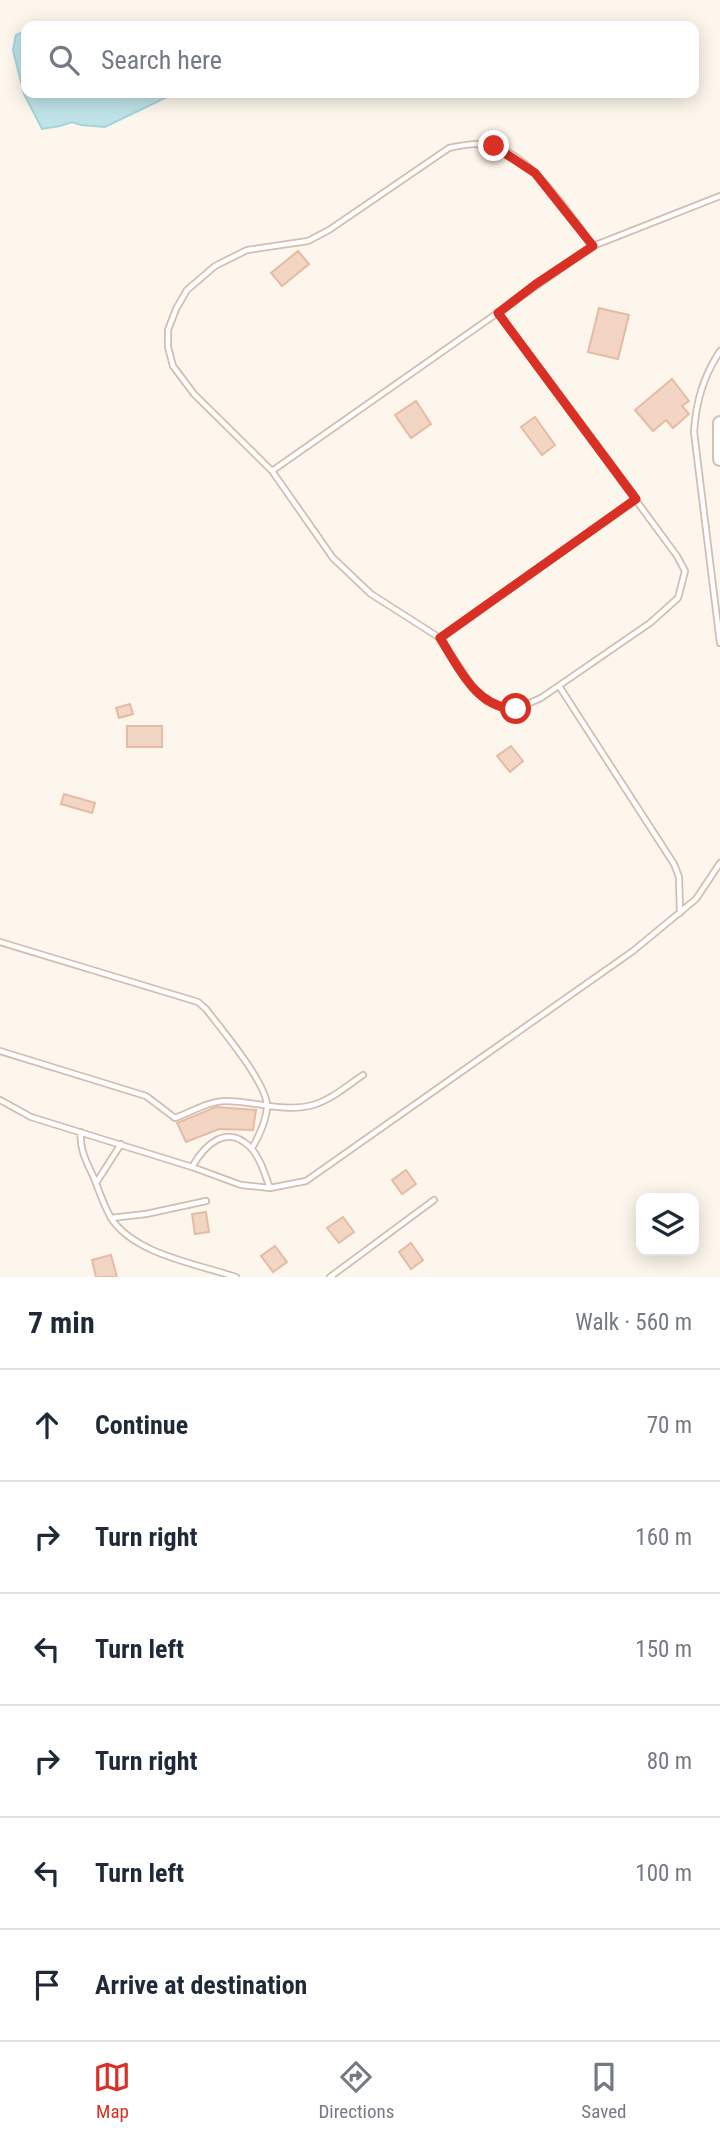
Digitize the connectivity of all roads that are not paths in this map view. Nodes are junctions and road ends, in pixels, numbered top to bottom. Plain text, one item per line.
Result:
1 (720, 196) edge
2 (593, 246) junction
3 (498, 313) junction
4 (720, 351) edge
5 (720, 423) edge
6 (720, 458) edge
7 (272, 471) junction
8 (636, 499) junction
9 (440, 638) junction
10 (720, 643) edge
11 (559, 686) junction
12 (720, 863) edge
13 (680, 913) junction
14 (0, 942) edge
15 (0, 1051) edge
16 (363, 1075) dead end
17 (0, 1100) edge
18 (267, 1106) junction
19 (81, 1132) junction
20 (121, 1144) junction
21 (252, 1148) junction
22 (192, 1167) junction
23 (96, 1184) junction
24 (270, 1188) junction
25 (434, 1199) dead end
26 (206, 1201) dead end
27 (111, 1217) junction
28 (236, 1277) edge
29 (330, 1277) edge

1 - 2 lane
2 - 3 lane
2 - 7 lane
3 - 7 lane
3 - 8 lane
4 - 10 lane
5 - 6 street
7 - 9 lane
8 - 9 lane
8 - 11 lane
9 - 11 lane
11 - 13 lane
12 - 13 lane
13 - 24 lane
14 - 18 lane
15 - 18 lane
16 - 18 lane
17 - 19 lane
18 - 21 lane
19 - 20 lane
19 - 23 lane
20 - 22 lane
20 - 23 lane
21 - 22 lane
21 - 24 lane
22 - 24 lane
23 - 27 lane
25 - 29 lane
26 - 27 lane
27 - 28 lane

